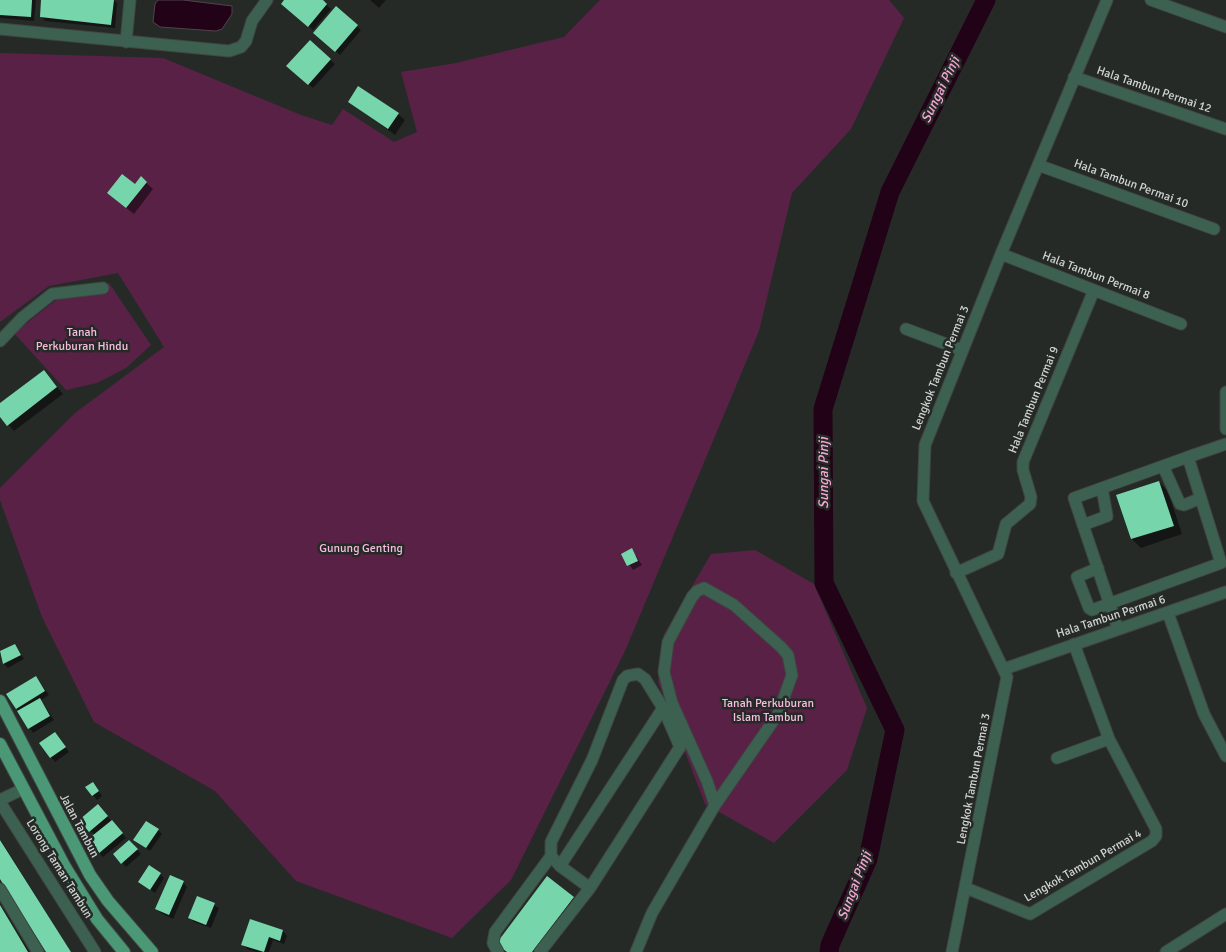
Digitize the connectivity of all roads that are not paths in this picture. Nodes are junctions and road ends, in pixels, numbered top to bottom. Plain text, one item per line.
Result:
1 (130, 0) edge
2 (267, 0) edge
3 (1151, 0) edge
4 (1106, 2) edge
5 (1226, 27) edge
6 (0, 30) edge
7 (126, 42) junction
8 (1074, 77) junction
9 (1226, 129) edge
10 (1038, 165) junction
11 (1214, 229) dead end
12 (1001, 254) junction
13 (103, 288) dead end
14 (1094, 290) junction
15 (1181, 324) dead end
16 (906, 329) dead end
17 (0, 341) edge
18 (962, 350) junction
19 (1226, 392) edge
20 (1226, 429) edge
21 (1226, 444) edge
22 (1188, 457) junction
23 (1163, 466) junction
24 (1102, 488) junction
25 (1201, 498) junction
26 (1083, 525) junction
27 (1098, 568) junction
28 (956, 573) junction
29 (1226, 592) edge
30 (1110, 604) junction
31 (1168, 613) junction
32 (1118, 629) junction
33 (1074, 644) junction
34 (1004, 669) junction
35 (0, 701) edge
36 (662, 708) junction
37 (1109, 739) junction
38 (0, 744) edge
39 (1226, 756) edge
40 (1057, 758) dead end
41 (23, 789) junction
42 (0, 801) edge
43 (715, 804) junction
44 (551, 856) junction
45 (560, 866) junction
46 (590, 888) junction
47 (966, 888) junction
48 (0, 889) edge
49 (1226, 914) edge
50 (38, 952) edge
51 (95, 952) edge
52 (124, 952) edge
53 (152, 952) edge
54 (498, 952) edge
55 (540, 952) edge
56 (636, 952) edge
57 (952, 952) edge
58 (1166, 952) edge

1 - 7 street
2 - 7 street
3 - 5 street
4 - 8 street, Lengkok Tambun Permai 3
6 - 7 street
8 - 9 street, Hala Tambun Permai 12
8 - 10 street, Lengkok Tambun Permai 3
10 - 11 street, Hala Tambun Permai 10
10 - 12 street, Lengkok Tambun Permai 3
12 - 14 street, Hala Tambun Permai 8
12 - 18 street, Lengkok Tambun Permai 3
13 - 17 street
14 - 15 street, Hala Tambun Permai 8
14 - 28 street, Hala Tambun Permai 9
16 - 18 street
18 - 28 street, Lengkok Tambun Permai 3
19 - 20 street
21 - 22 street
22 - 23 street
22 - 25 street
23 - 24 street
23 - 25 street
24 - 26 street
24 - 26 street
25 - 30 street
26 - 27 street
27 - 30 street
27 - 30 street
28 - 34 street, Lengkok Tambun Permai 3
29 - 31 street, Hala Tambun Permai 6
30 - 32 street
31 - 32 street, Hala Tambun Permai 6
31 - 39 street
32 - 33 street, Hala Tambun Permai 6
33 - 34 street, Hala Tambun Permai 6
33 - 37 street, Lengkok Tambun Permai 4
34 - 47 street, Lengkok Tambun Permai 3
35 - 53 main road, Jalan Tambun
36 - 44 street
36 - 45 street
36 - 46 street
37 - 40 street
37 - 47 street, Lengkok Tambun Permai 4
38 - 41 main road
41 - 42 street
41 - 52 main road
42 - 51 street, Lorong Taman Tambun
43 - 43 street
43 - 56 street
44 - 45 street
44 - 54 street
45 - 46 street
46 - 55 street
47 - 57 street, Lengkok Tambun Permai 3
48 - 50 street
49 - 58 street

